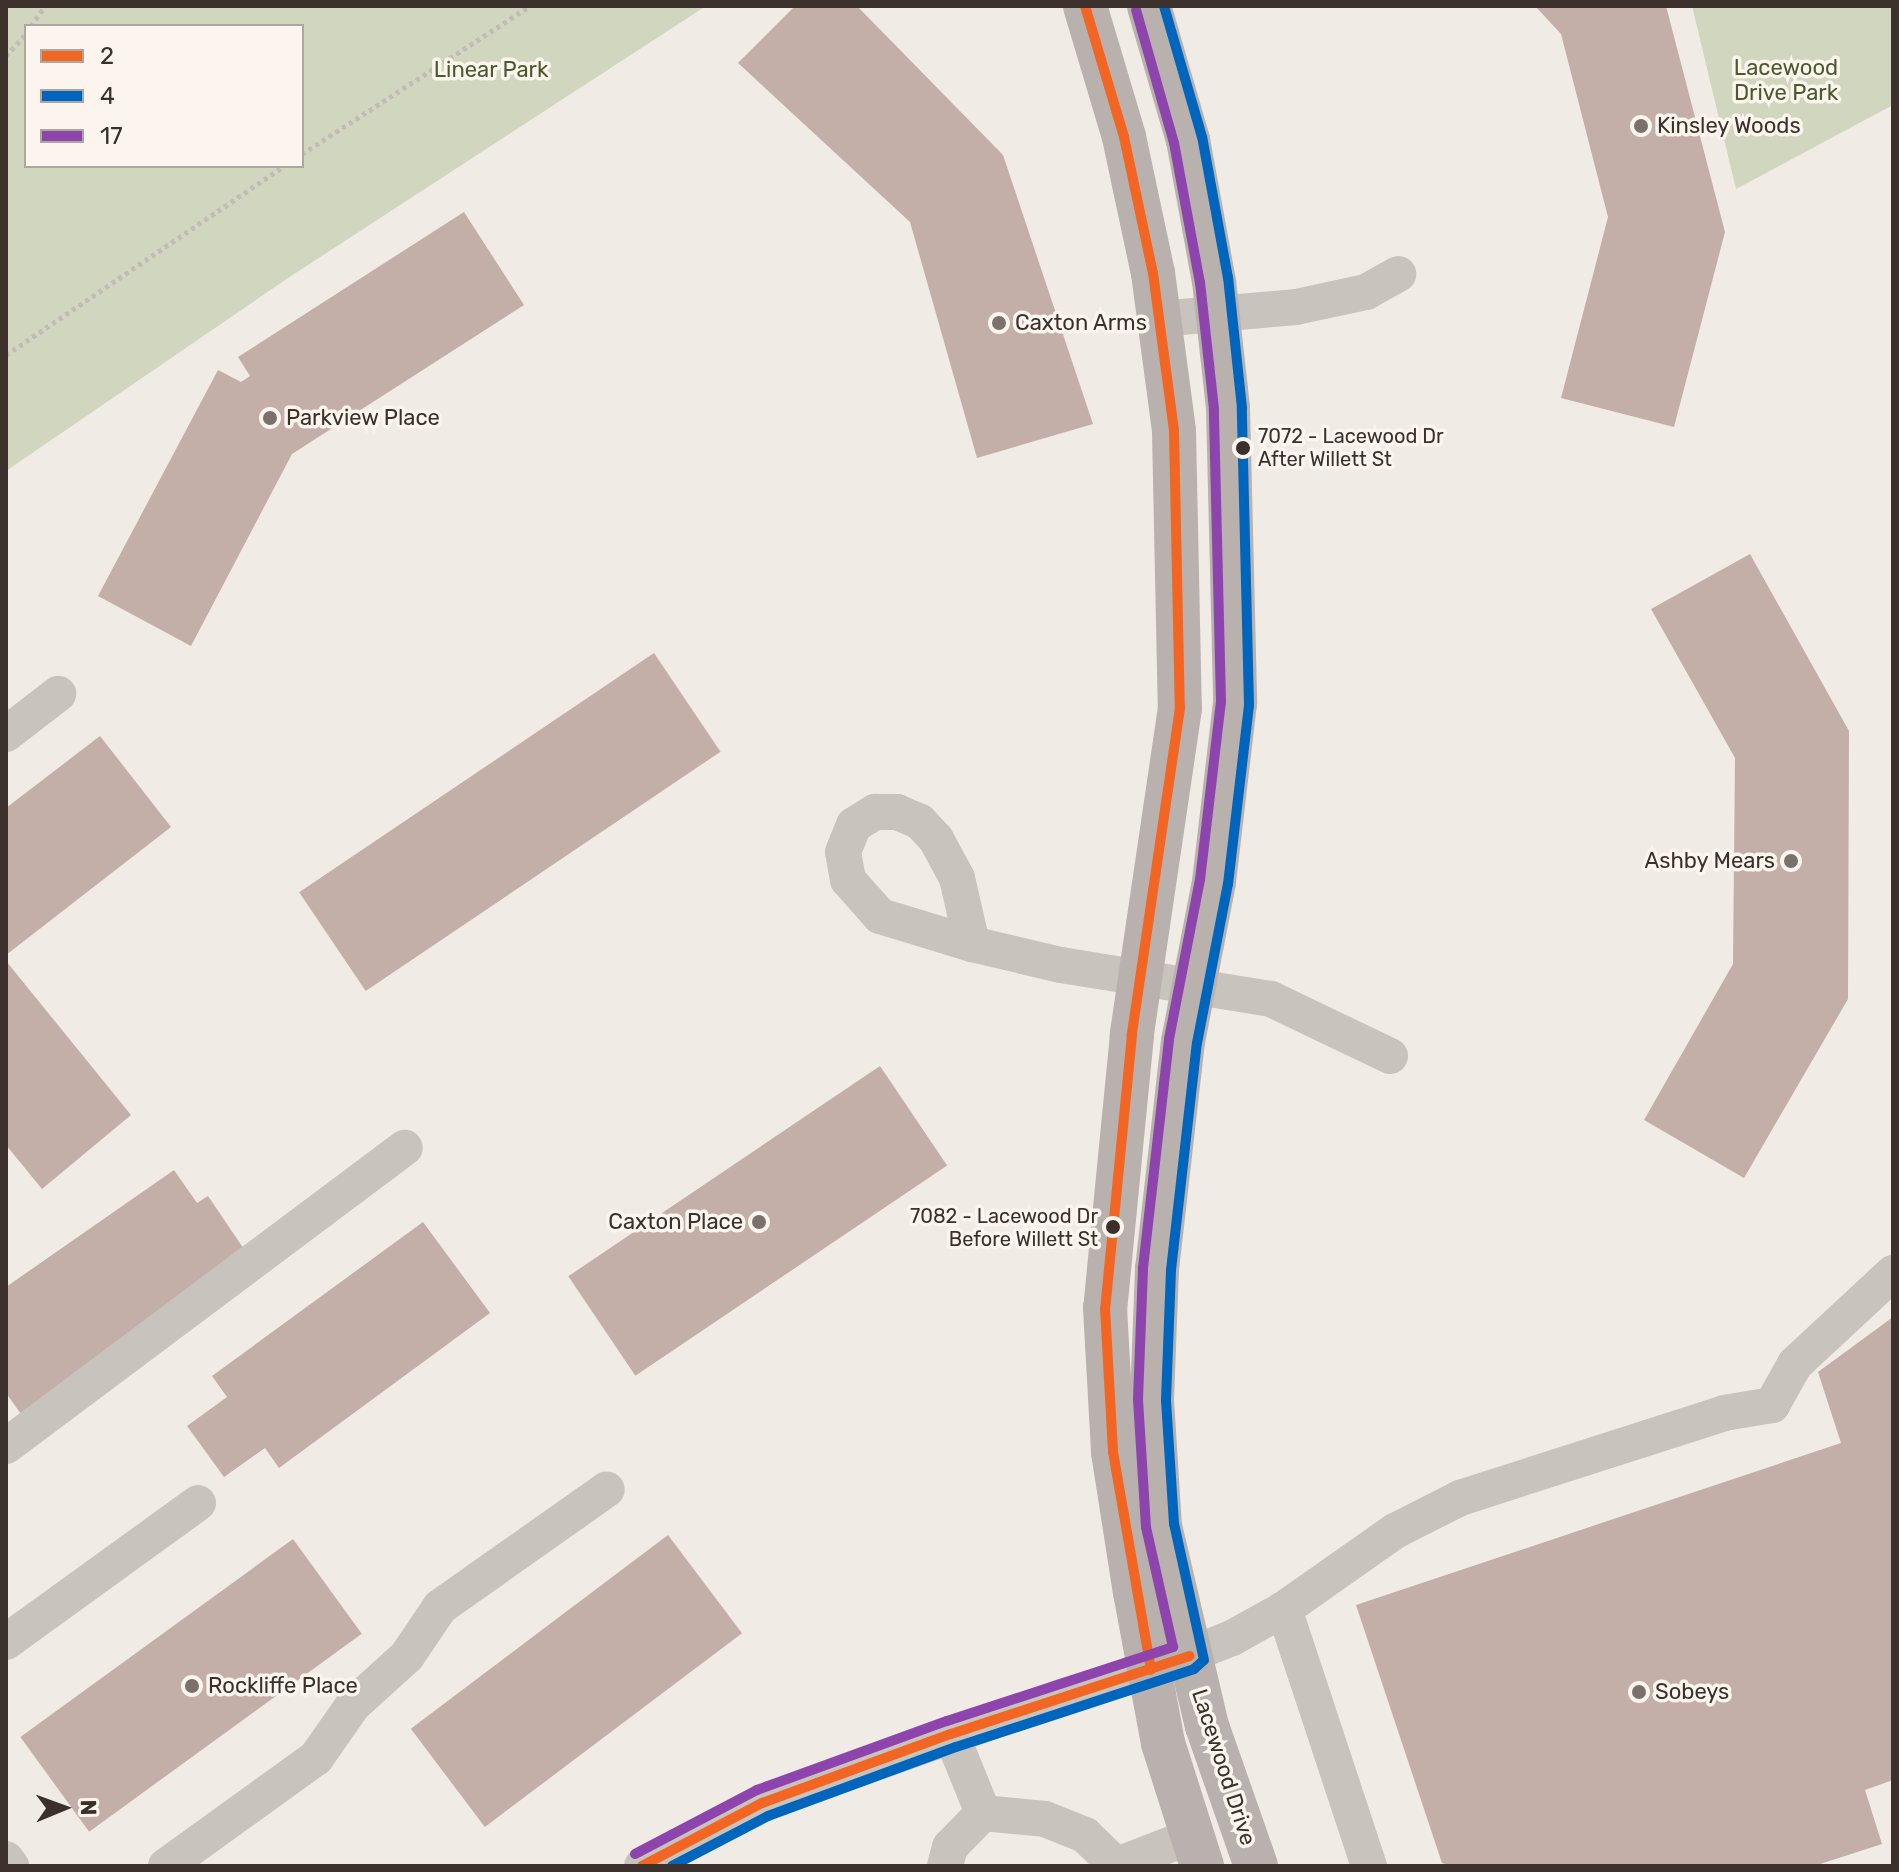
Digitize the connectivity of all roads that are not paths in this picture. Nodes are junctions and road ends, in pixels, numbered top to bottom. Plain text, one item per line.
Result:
1 (1085, 6) edge
2 (1149, 6) edge
3 (1398, 274) dead end
4 (1218, 314) junction
5 (1159, 319) junction
6 (58, 694) dead end
7 (6, 734) edge
8 (972, 944) dead end
9 (1141, 978) junction
10 (1194, 984) junction
11 (1390, 1056) dead end
12 (405, 1148) dead end
13 (1893, 1273) edge
14 (6, 1446) edge
15 (607, 1489) dead end
16 (198, 1503) dead end
17 (1284, 1609) junction
18 (6, 1642) edge
19 (1170, 1663) junction
20 (951, 1734) junction
21 (983, 1813) junction
22 (1197, 1851) edge
23 (6, 1859) edge
24 (11, 1866) edge
25 (166, 1866) edge
26 (642, 1866) edge
27 (945, 1866) edge
28 (1117, 1866) edge
29 (1256, 1866) edge
30 (1369, 1866) edge

1 - 5 main road, Lacewood Drive
2 - 4 main road, Lacewood Drive
3 - 4 street
4 - 5 street
4 - 10 main road, Lacewood Drive
5 - 9 main road, Lacewood Drive
6 - 7 street
8 - 9 street
9 - 10 street
9 - 19 main road, Lacewood Drive
10 - 11 street
10 - 19 main road, Lacewood Drive
12 - 14 street
13 - 17 street
15 - 25 street
16 - 18 street
17 - 19 street
17 - 30 street
19 - 20 street
19 - 22 main road, Lacewood Drive
19 - 29 main road, Lacewood Drive
20 - 21 street
20 - 26 street
21 - 27 street
21 - 28 street
22 - 28 street
23 - 24 street

